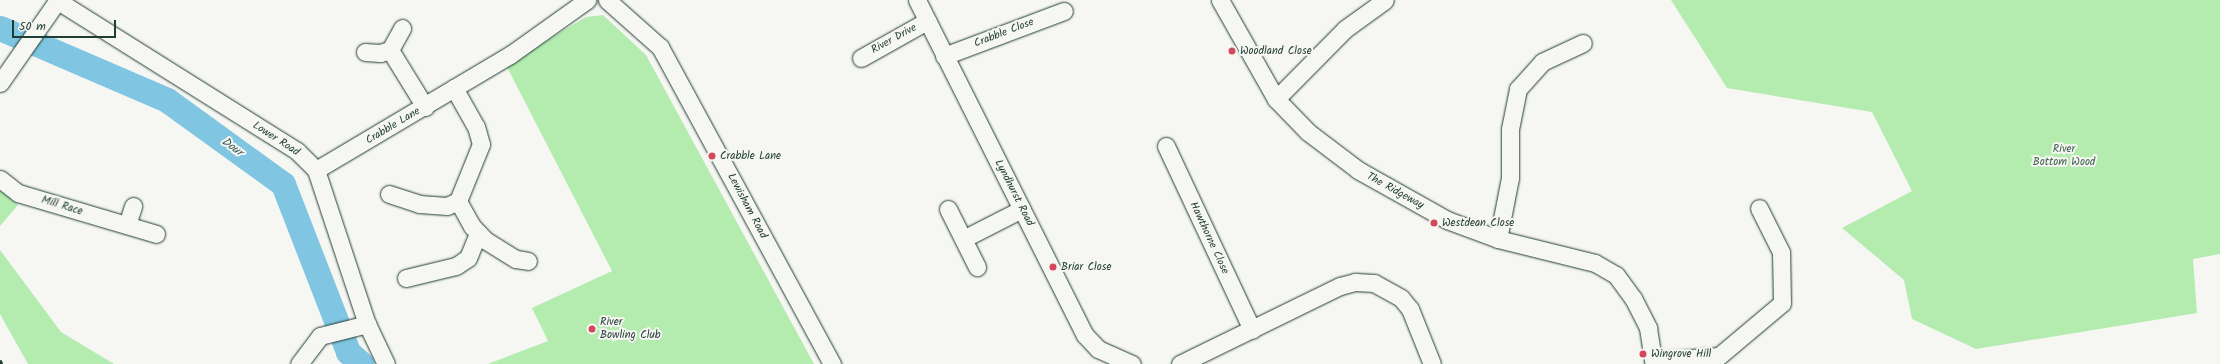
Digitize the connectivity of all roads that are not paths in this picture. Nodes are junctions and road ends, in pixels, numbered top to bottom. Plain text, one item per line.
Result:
1 (587, 0) edge
2 (917, 0) edge
3 (1220, 0) edge
4 (1385, 0) edge
5 (58, 1) edge
6 (617, 3) edge
7 (1064, 11) dead end
8 (927, 21) junction
9 (402, 28) dead end
10 (1583, 43) dead end
11 (390, 50) junction
12 (366, 52) dead end
13 (944, 56) junction
14 (861, 58) dead end
15 (3, 79) edge
16 (454, 88) junction
17 (1276, 99) junction
18 (425, 106) junction
19 (1166, 146) dead end
20 (316, 170) junction
21 (0, 179) edge
22 (389, 194) dead end
23 (458, 201) junction
24 (133, 206) dead end
25 (1759, 208) dead end
26 (948, 209) dead end
27 (1022, 209) junction
28 (127, 226) junction
29 (478, 233) junction
30 (156, 234) dead end
31 (963, 239) junction
32 (1498, 239) junction
33 (528, 261) dead end
34 (977, 267) dead end
35 (406, 278) dead end
36 (368, 324) junction
37 (1252, 330) junction
38 (1200, 360) edge
39 (1654, 363) edge
40 (299, 364) edge
41 (386, 364) edge
42 (832, 364) edge
43 (1132, 364) edge
44 (1180, 364) edge
45 (1432, 364) edge

1 - 16 street, Crabble Lane
2 - 8 street, Lyndhurst Road
3 - 17 street, The Ridgeway
4 - 17 street
5 - 15 street
5 - 20 street, Lower Road
6 - 42 street, Lewisham Road
7 - 13 street, Crabble Close
8 - 13 street, Lyndhurst Road
8 - 14 street, River Drive
9 - 11 street
10 - 32 street
11 - 12 street
11 - 18 street
13 - 27 street, Lyndhurst Road
16 - 18 street, Crabble Lane
16 - 23 street
17 - 32 street, The Ridgeway
18 - 20 street, Crabble Lane
19 - 37 street, Hawthorne Close
20 - 36 street, Lower Road
21 - 28 street, Mill Race
22 - 23 street
23 - 29 street
24 - 28 street
25 - 39 street
26 - 31 street
27 - 31 street
27 - 43 street, Lyndhurst Road
28 - 30 street, Mill Race
29 - 33 street
29 - 35 street
31 - 34 street
32 - 39 street, The Ridgeway
36 - 40 street
36 - 41 street, Lower Road
37 - 38 street
37 - 45 street
38 - 44 street

